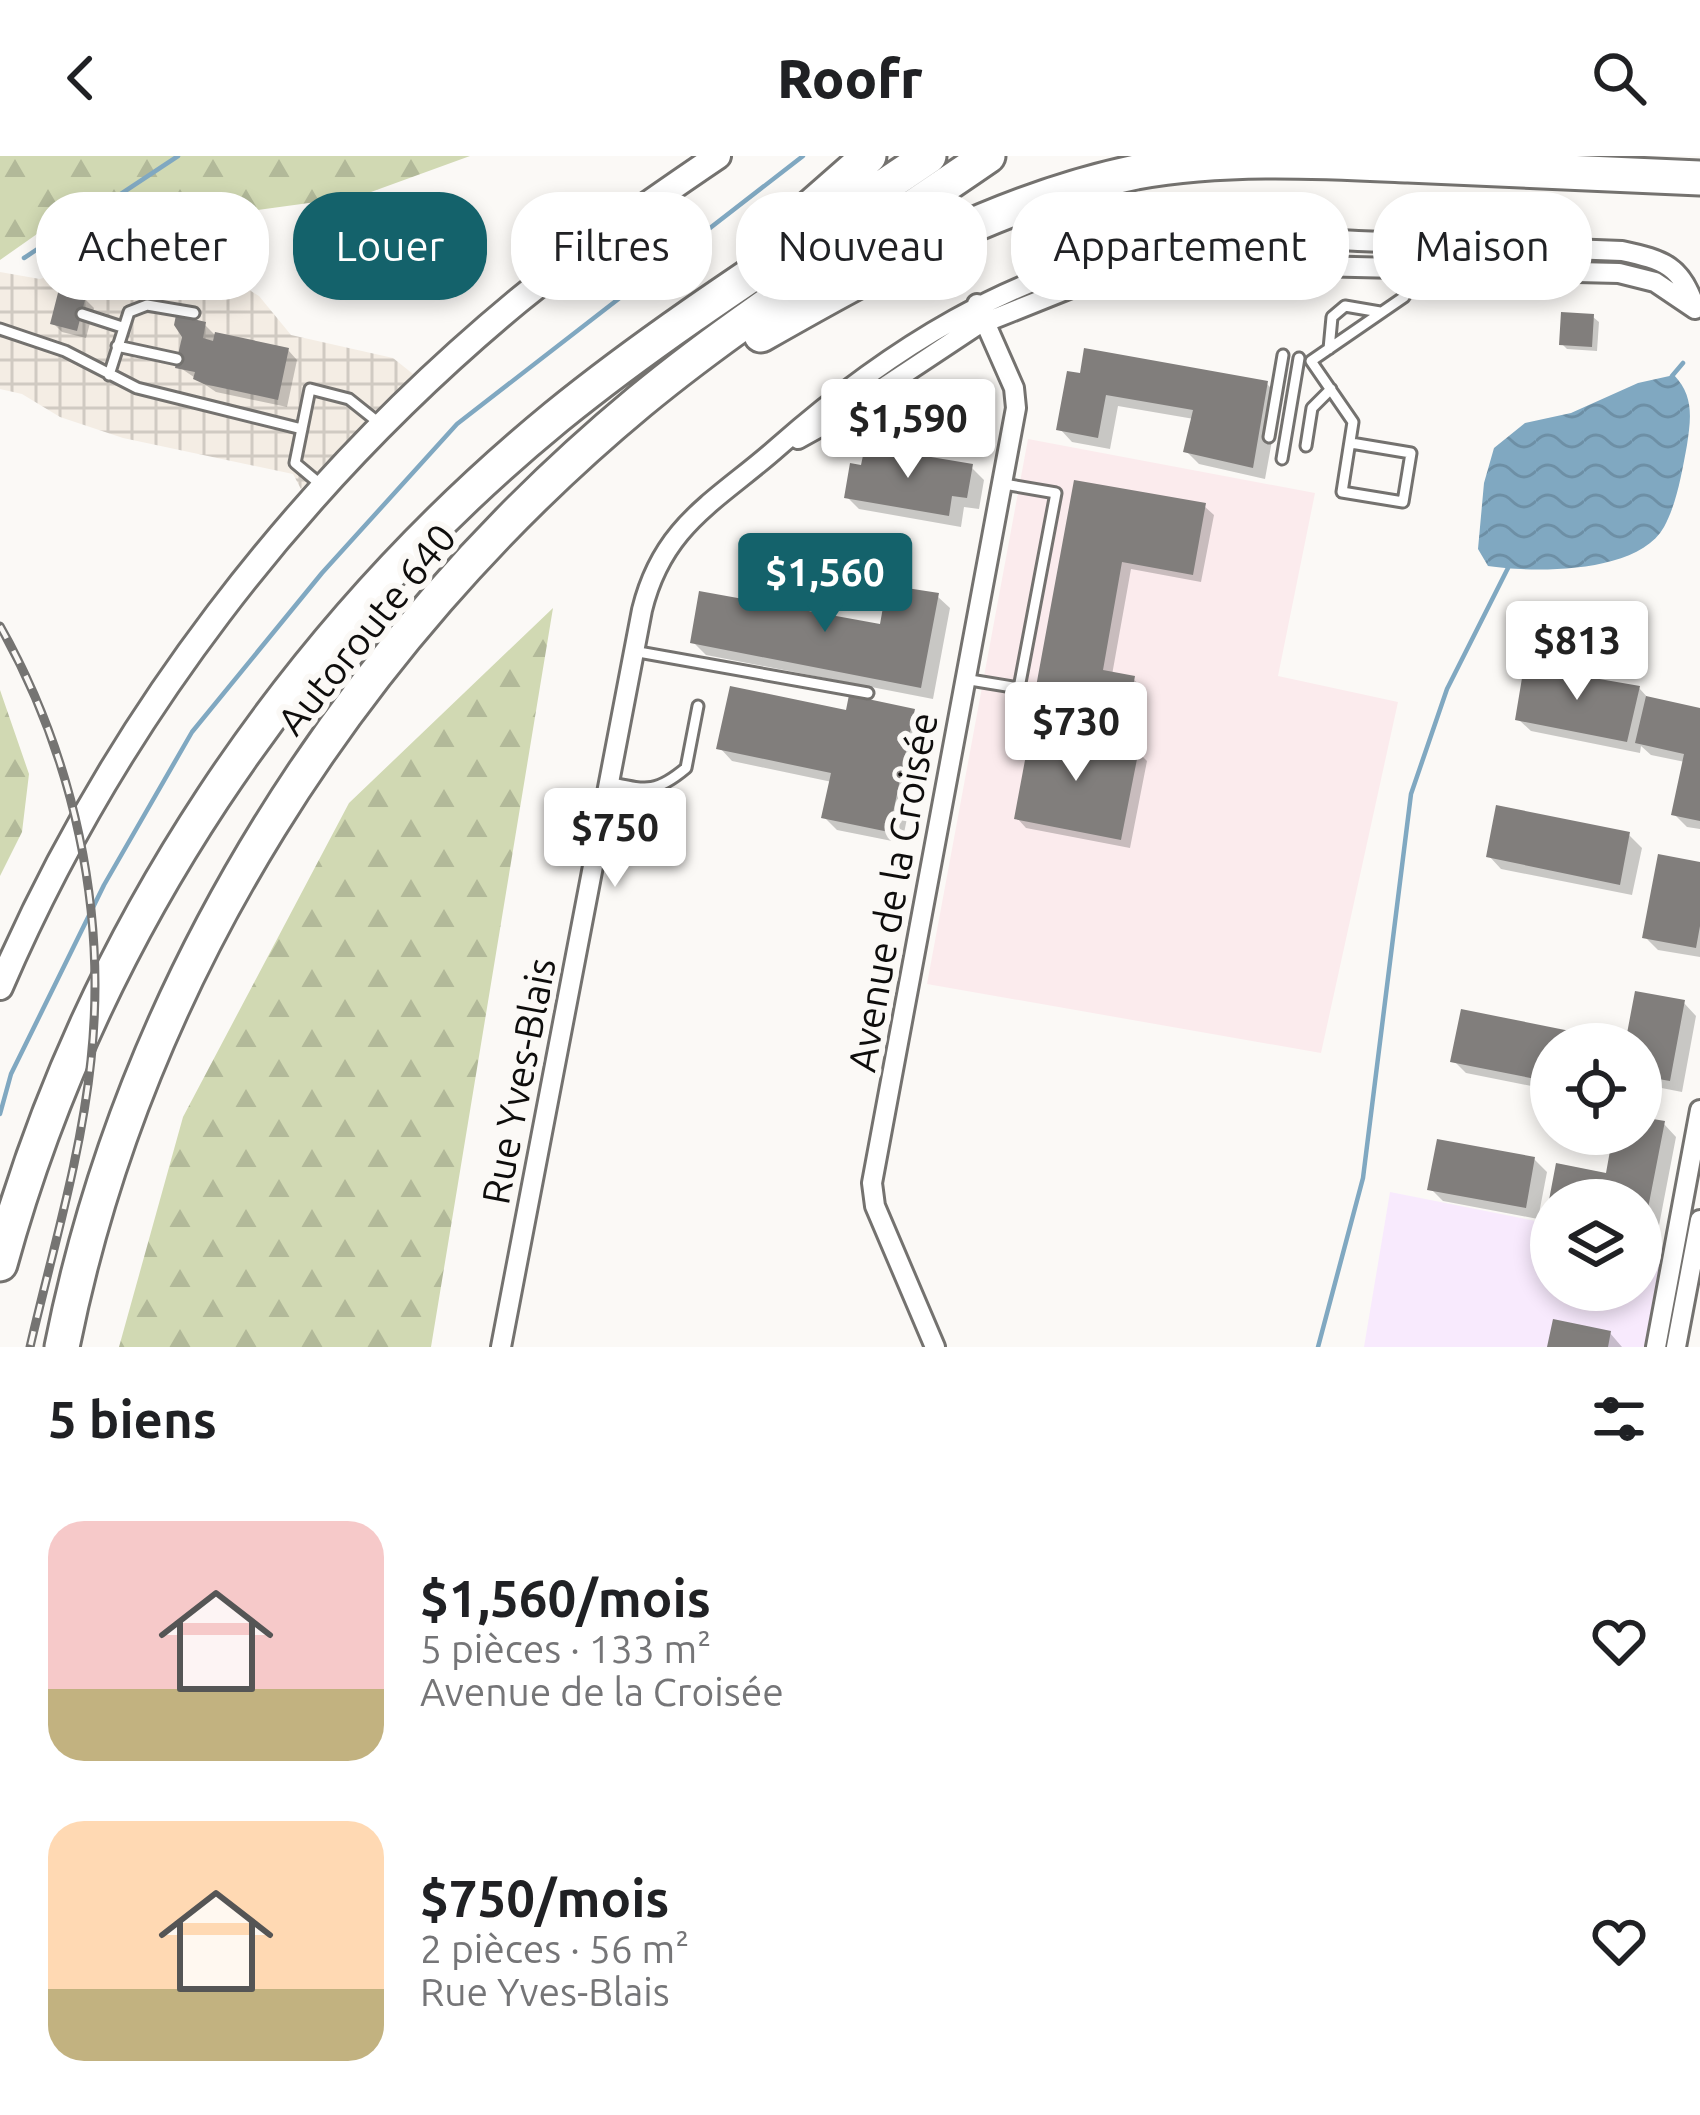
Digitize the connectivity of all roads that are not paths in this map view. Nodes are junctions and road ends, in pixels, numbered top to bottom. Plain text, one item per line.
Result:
1 (718, 156) edge
2 (868, 156) edge
3 (929, 156) edge
4 (988, 156) edge
5 (1700, 178) edge
6 (1592, 250) edge
7 (1592, 274) edge
8 (1011, 298) edge
9 (1027, 300) edge
10 (1399, 300) edge
11 (1697, 311) edge
12 (1380, 312) junction
13 (194, 313) dead end
14 (982, 313) junction
15 (82, 314) dead end
16 (122, 327) junction
17 (0, 328) edge
18 (658, 342) junction
19 (117, 346) junction
20 (1329, 349) junction
21 (1283, 355) dead end
22 (177, 358) dead end
23 (1299, 358) dead end
24 (109, 375) junction
25 (1330, 389) junction
26 (627, 412) junction
27 (382, 427) junction
28 (302, 429) junction
29 (1269, 436) dead end
30 (1351, 443) junction
31 (1306, 446) dead end
32 (1282, 459) dead end
33 (1003, 484) junction
34 (324, 488) junction
35 (633, 651) junction
36 (964, 679) junction
37 (868, 693) dead end
38 (698, 706) dead end
39 (608, 782) junction
40 (0, 987) edge
41 (1700, 1110) edge
42 (1697, 1139) edge
43 (1700, 1220) edge
44 (0, 1264) edge
45 (62, 1347) edge
46 (501, 1347) edge
47 (935, 1347) edge
48 (1656, 1347) edge
49 (1676, 1347) edge

1 - 27 street
2 - 18 highway
3 - 18 highway, Autoroute 640
4 - 26 highway, Autoroute 640
5 - 26 highway
6 - 11 street, Rue Yves-Blais
7 - 11 street, Rue Yves-Blais
8 - 14 street, Rue Yves-Blais
9 - 14 street, Rue Yves-Blais
10 - 12 lane
12 - 20 lane
12 - 20 lane
13 - 16 lane
14 - 33 street, Avenue de la Croisée
14 - 35 street, Rue Yves-Blais
15 - 16 lane
16 - 19 lane
17 - 24 lane
18 - 44 highway, Autoroute 640
19 - 22 lane
19 - 24 lane
20 - 25 lane
21 - 29 lane
23 - 32 lane
24 - 28 lane
25 - 30 lane
25 - 31 lane
26 - 45 highway, Autoroute 640
27 - 28 lane
27 - 34 street
28 - 34 lane
30 - 30 lane
33 - 36 street, Avenue de la Croisée
33 - 36 lane
34 - 40 street
35 - 37 lane
35 - 39 street, Rue Yves-Blais
36 - 47 street, Avenue de la Croisée
38 - 39 lane
39 - 46 street, Rue Yves-Blais
41 - 42 street
42 - 48 street
43 - 49 street

